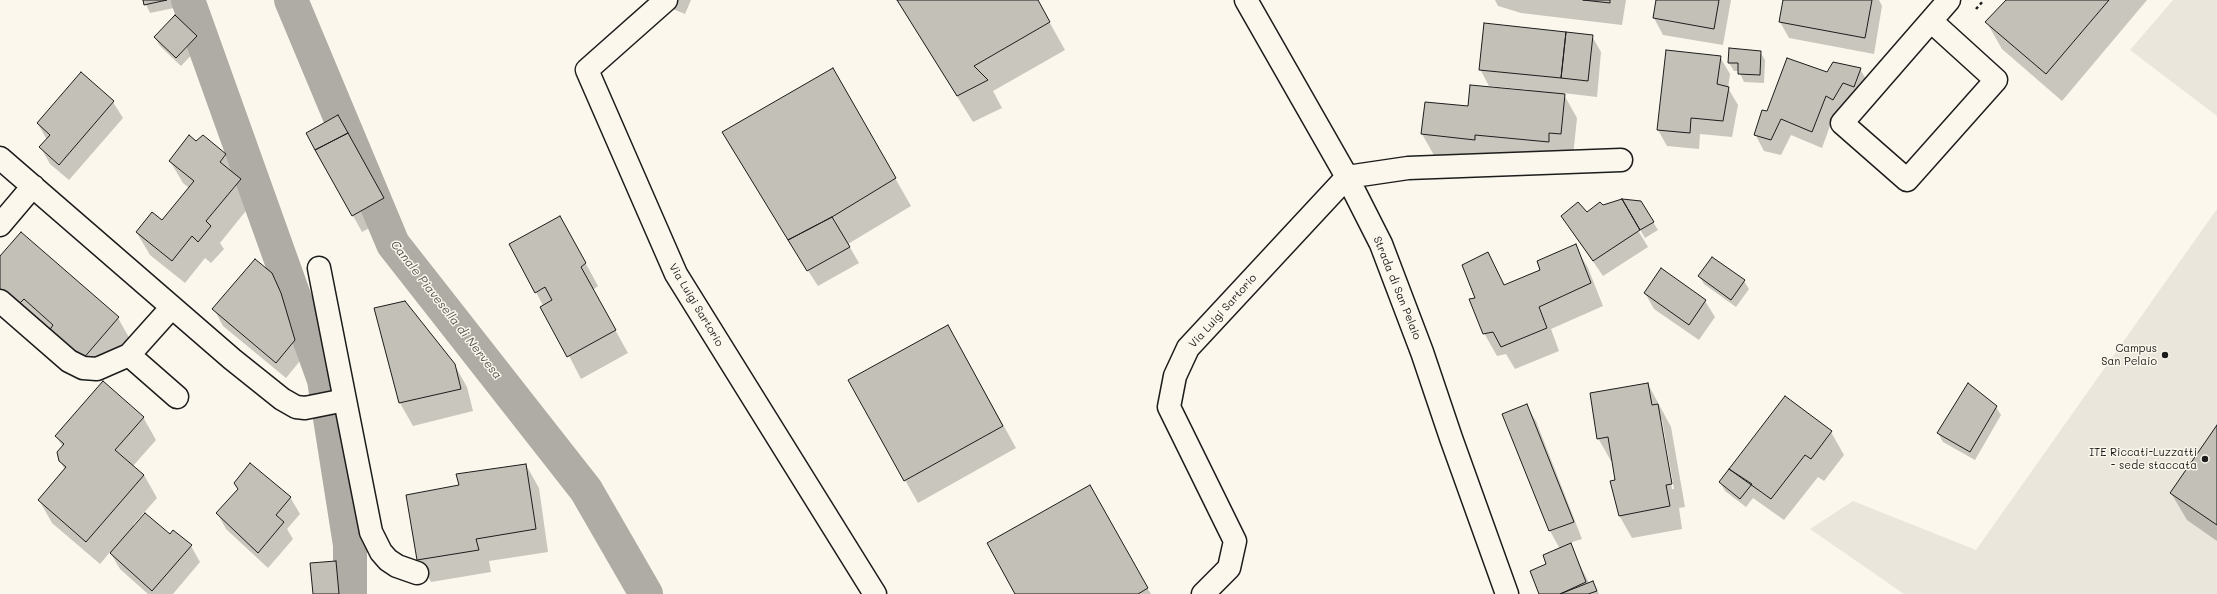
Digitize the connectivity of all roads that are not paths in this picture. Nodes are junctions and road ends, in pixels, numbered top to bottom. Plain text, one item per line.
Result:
1 (666, 0) edge
2 (1246, 0) edge
3 (1949, 0) edge
4 (1931, 21) junction
5 (0, 158) edge
6 (1621, 160) dead end
7 (1347, 177) junction
8 (33, 186) junction
9 (0, 225) edge
10 (319, 268) dead end
11 (0, 301) edge
12 (172, 307) junction
13 (129, 355) junction
14 (177, 397) dead end
15 (342, 401) junction
16 (417, 573) dead end
17 (876, 594) edge
18 (1203, 594) edge
19 (1507, 594) edge

1 - 17 street, Via Luigi Sartorio
2 - 7 street, Strada di San Pelaio
3 - 4 street
4 - 4 street
5 - 8 street
6 - 7 street
7 - 18 street, Via Luigi Sartorio
7 - 19 street, Strada di San Pelaio
8 - 9 street
8 - 12 street
10 - 15 street
11 - 13 street
12 - 13 street
12 - 15 street
13 - 14 street
15 - 16 street

